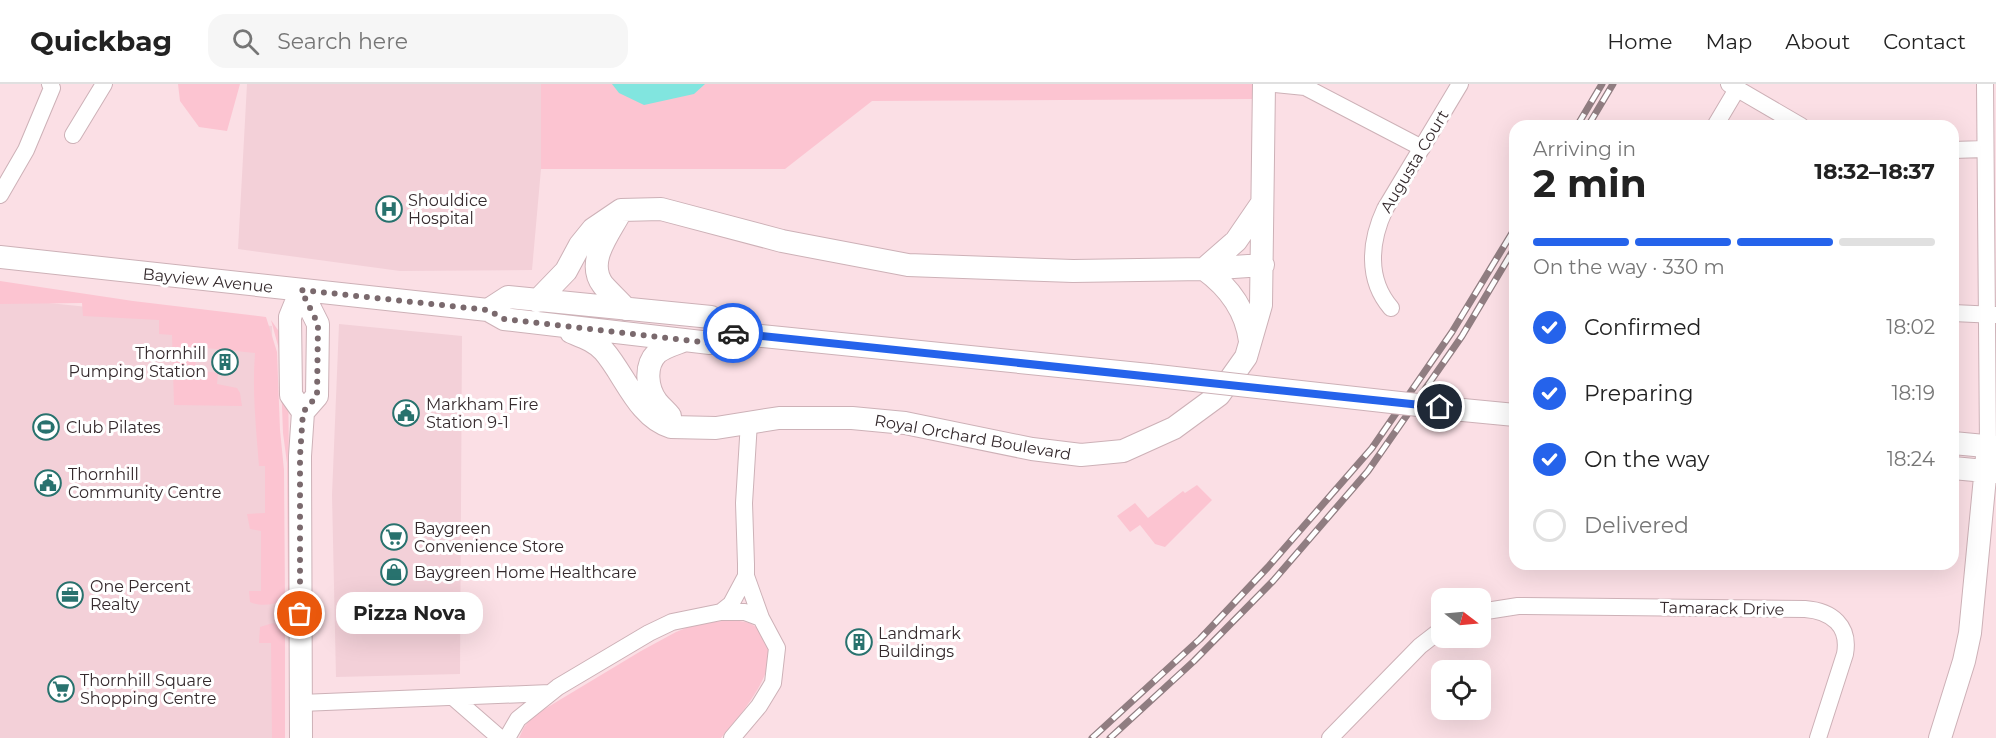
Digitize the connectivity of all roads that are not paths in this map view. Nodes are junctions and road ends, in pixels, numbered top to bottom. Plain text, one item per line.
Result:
1 (104, 84) edge
2 (1264, 84) edge
3 (1275, 84) edge
4 (1460, 84) edge
5 (1985, 84) edge
6 (52, 85) edge
7 (1733, 86) edge
8 (1718, 120) edge
9 (1791, 120) edge
10 (72, 135) dead end
11 (1422, 148) junction
12 (1985, 149) junction
13 (1959, 150) edge
14 (0, 195) edge
15 (1262, 203) junction
16 (621, 210) junction
17 (0, 257) edge
18 (1263, 265) junction
19 (1204, 269) junction
20 (301, 290) junction
21 (537, 301) junction
22 (1390, 308) dead end
23 (626, 309) junction
24 (488, 310) junction
25 (1959, 313) edge
26 (1992, 315) edge
27 (553, 325) junction
28 (732, 333) junction
29 (683, 341) junction
30 (1250, 346) junction
31 (1509, 414) edge
32 (749, 422) junction
33 (680, 428) junction
34 (1959, 443) edge
35 (1992, 446) edge
36 (1959, 468) edge
37 (1991, 471) edge
38 (747, 576) junction
39 (1491, 610) edge
40 (721, 612) junction
41 (761, 618) junction
42 (1431, 638) edge
43 (550, 693) junction
44 (461, 698) junction
45 (301, 703) junction
46 (301, 738) edge
47 (500, 738) edge
48 (507, 738) edge
49 (732, 738) edge
50 (1330, 738) edge
51 (1818, 738) edge
52 (1940, 738) edge

1 - 10 street
2 - 15 street, Royal Orchard Boulevard
3 - 11 street
4 - 11 street, Augusta Court
5 - 12 street
6 - 14 street
7 - 8 street
7 - 9 street
11 - 22 street, Augusta Court
12 - 13 street
12 - 26 street
15 - 18 street, Royal Orchard Boulevard
15 - 19 street
16 - 19 street
16 - 21 street
16 - 23 street
17 - 20 street, Bayview Avenue
18 - 19 street
18 - 30 street, Royal Orchard Boulevard
19 - 30 street
20 - 24 street, Bayview Avenue
20 - 45 street
21 - 23 street, Bayview Avenue
21 - 24 street, Bayview Avenue
23 - 28 street, Bayview Avenue
24 - 27 street, Bayview Avenue
25 - 26 street
26 - 35 street
27 - 29 street, Bayview Avenue
27 - 33 street
28 - 29 street, Bayview Avenue
28 - 31 street, Bayview Avenue, bridge
29 - 33 street
30 - 32 street, Royal Orchard Boulevard
32 - 33 street, Royal Orchard Boulevard
32 - 38 street
34 - 35 street
35 - 37 street
36 - 37 street
37 - 52 street
38 - 40 street
38 - 41 street
39 - 51 street, Tamarack Drive
40 - 41 street
40 - 43 street
41 - 49 street
42 - 50 street
43 - 44 street
43 - 48 street
44 - 45 street
44 - 47 street
45 - 46 street

